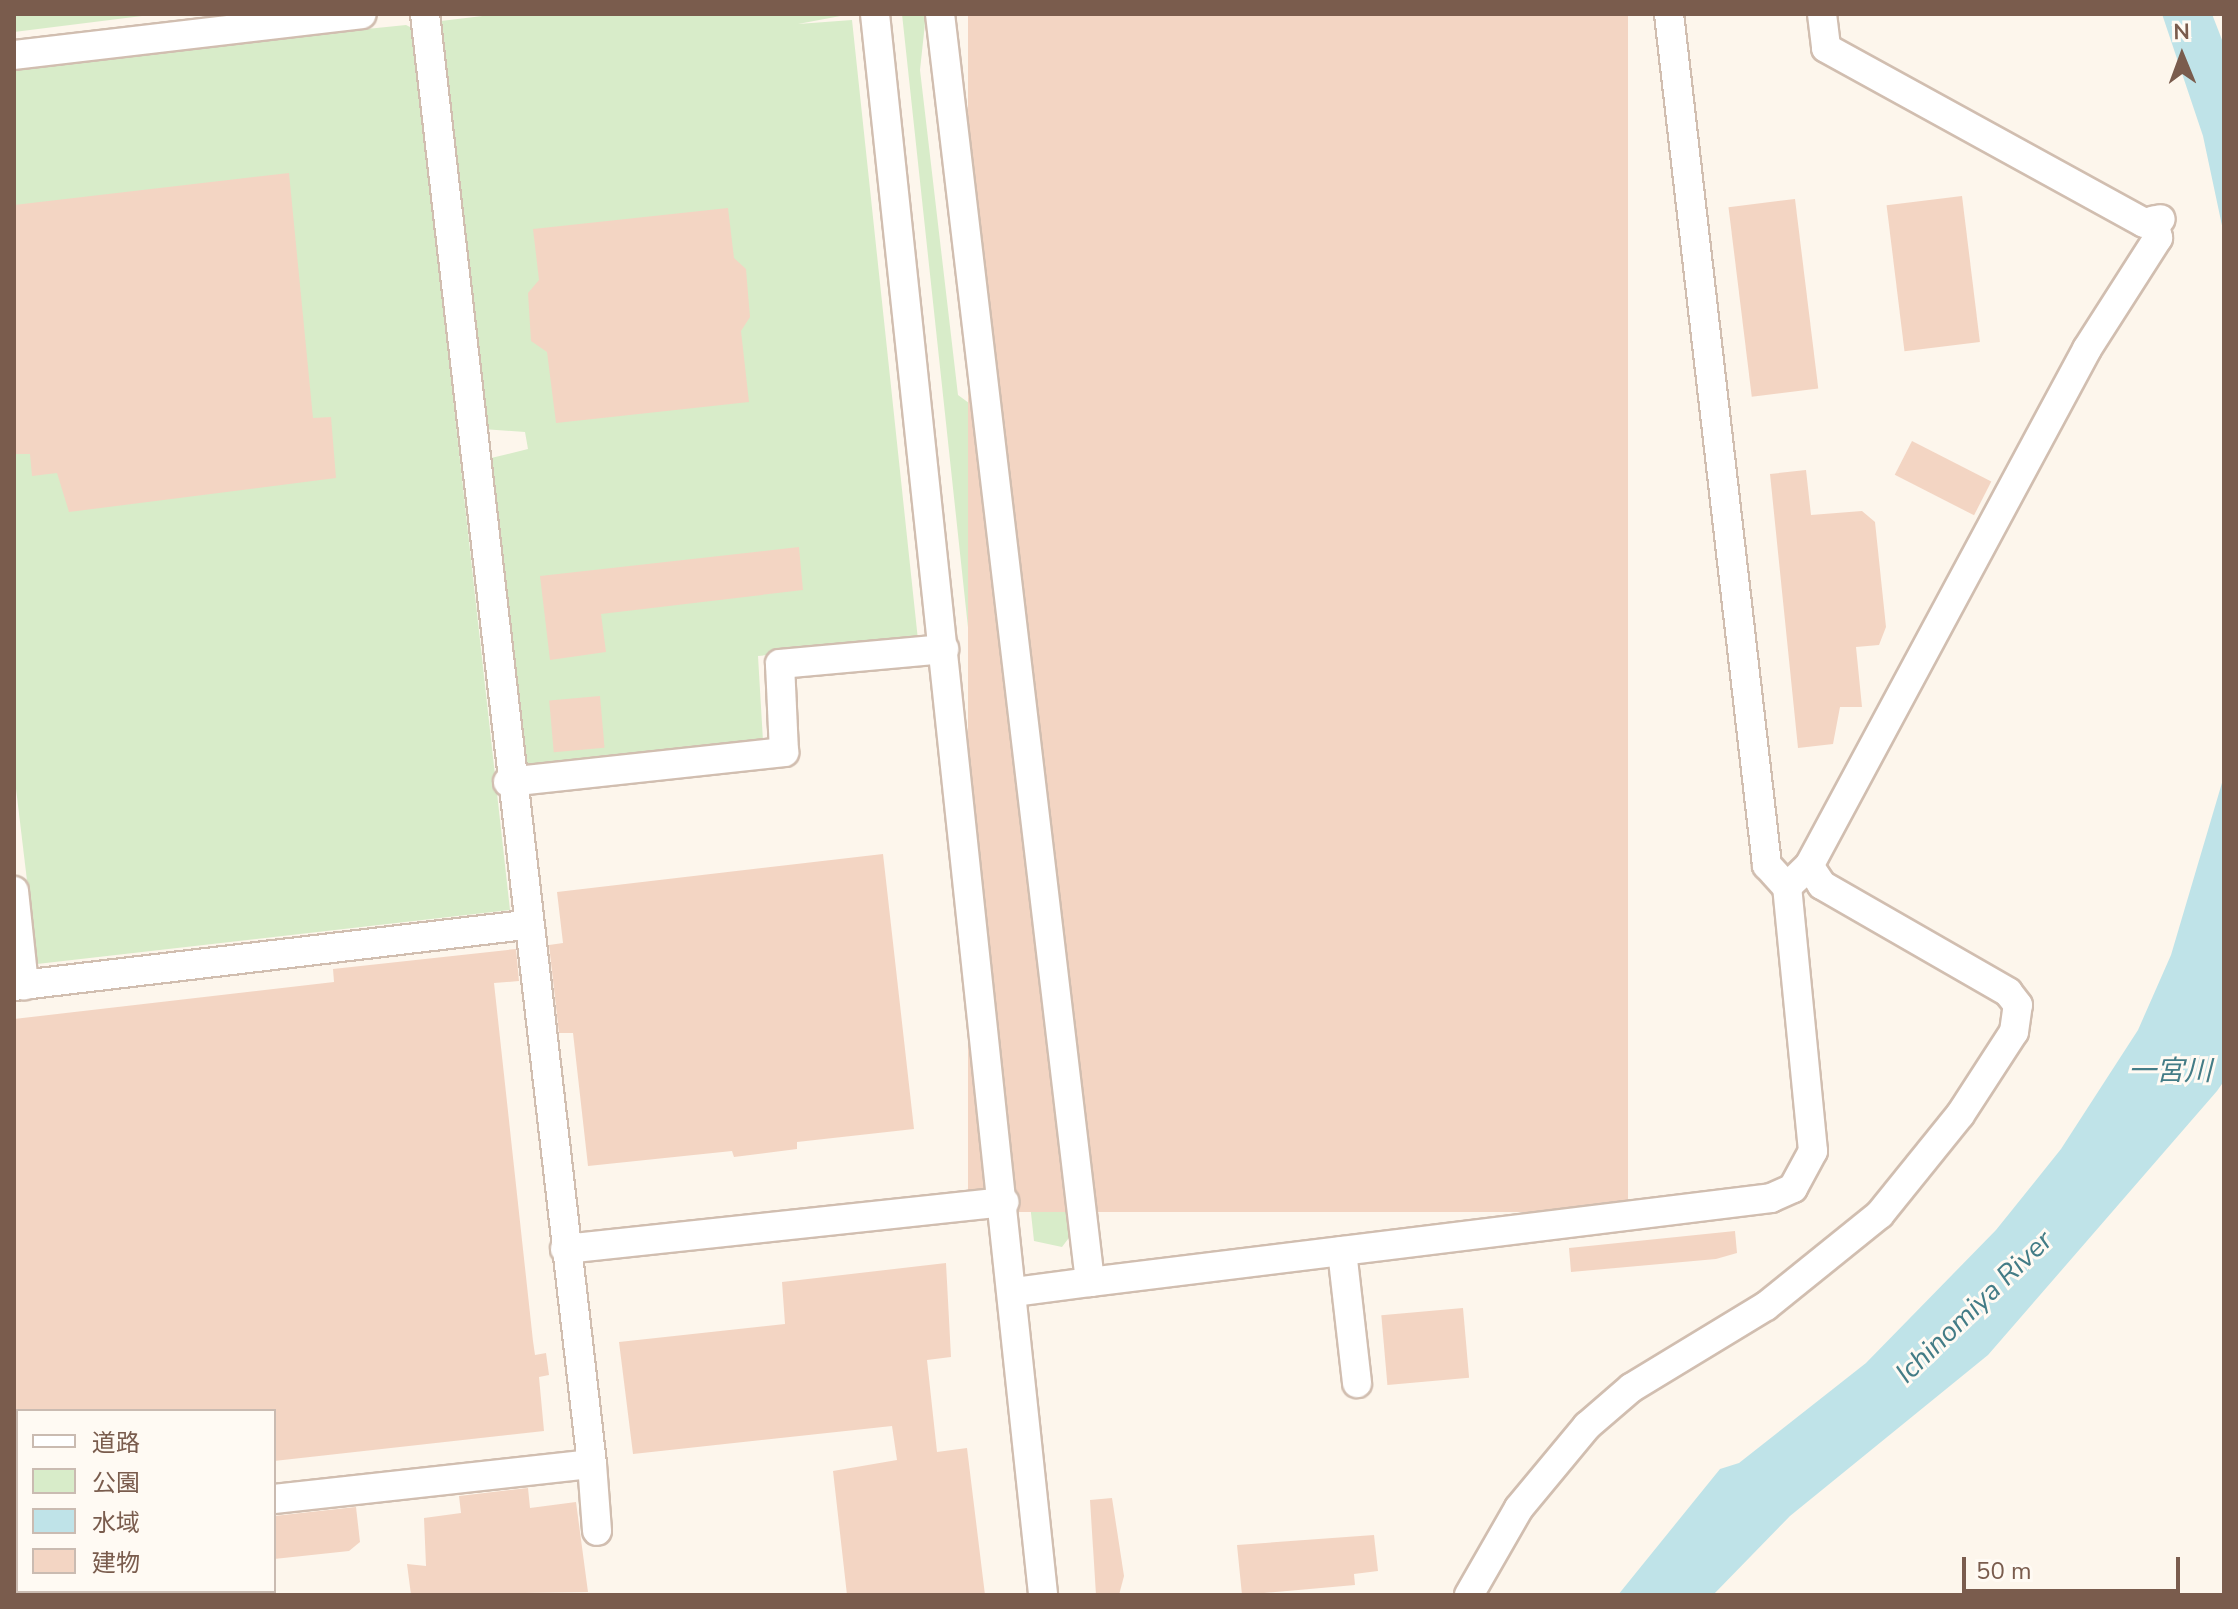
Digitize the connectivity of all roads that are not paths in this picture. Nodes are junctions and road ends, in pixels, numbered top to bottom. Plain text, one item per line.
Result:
1 (362, 14) edge
2 (425, 14) edge
3 (875, 14) edge
4 (940, 14) edge
5 (1669, 14) edge
6 (1822, 14) edge
7 (14, 55) edge
8 (944, 649) junction
9 (508, 782) junction
10 (1809, 866) junction
11 (1787, 887) junction
12 (14, 891) edge
13 (525, 925) junction
14 (19, 985) edge
15 (1004, 1202) junction
16 (565, 1249) junction
17 (1342, 1251) junction
18 (1090, 1282) junction
19 (1014, 1292) junction
20 (1357, 1383) dead end
21 (592, 1464) junction
22 (276, 1499) edge
23 (597, 1531) dead end
24 (1043, 1595) edge
25 (1469, 1595) edge

1 - 7 street
2 - 9 street
3 - 8 street
4 - 18 street
5 - 11 street
6 - 10 street
8 - 9 street
8 - 15 street
9 - 13 street
10 - 11 street
10 - 25 street
11 - 17 street
12 - 14 street
13 - 14 street
13 - 16 street
15 - 16 street
15 - 19 street
16 - 21 street
17 - 18 street
17 - 20 street
18 - 19 street
19 - 24 street
21 - 22 street
21 - 23 street

